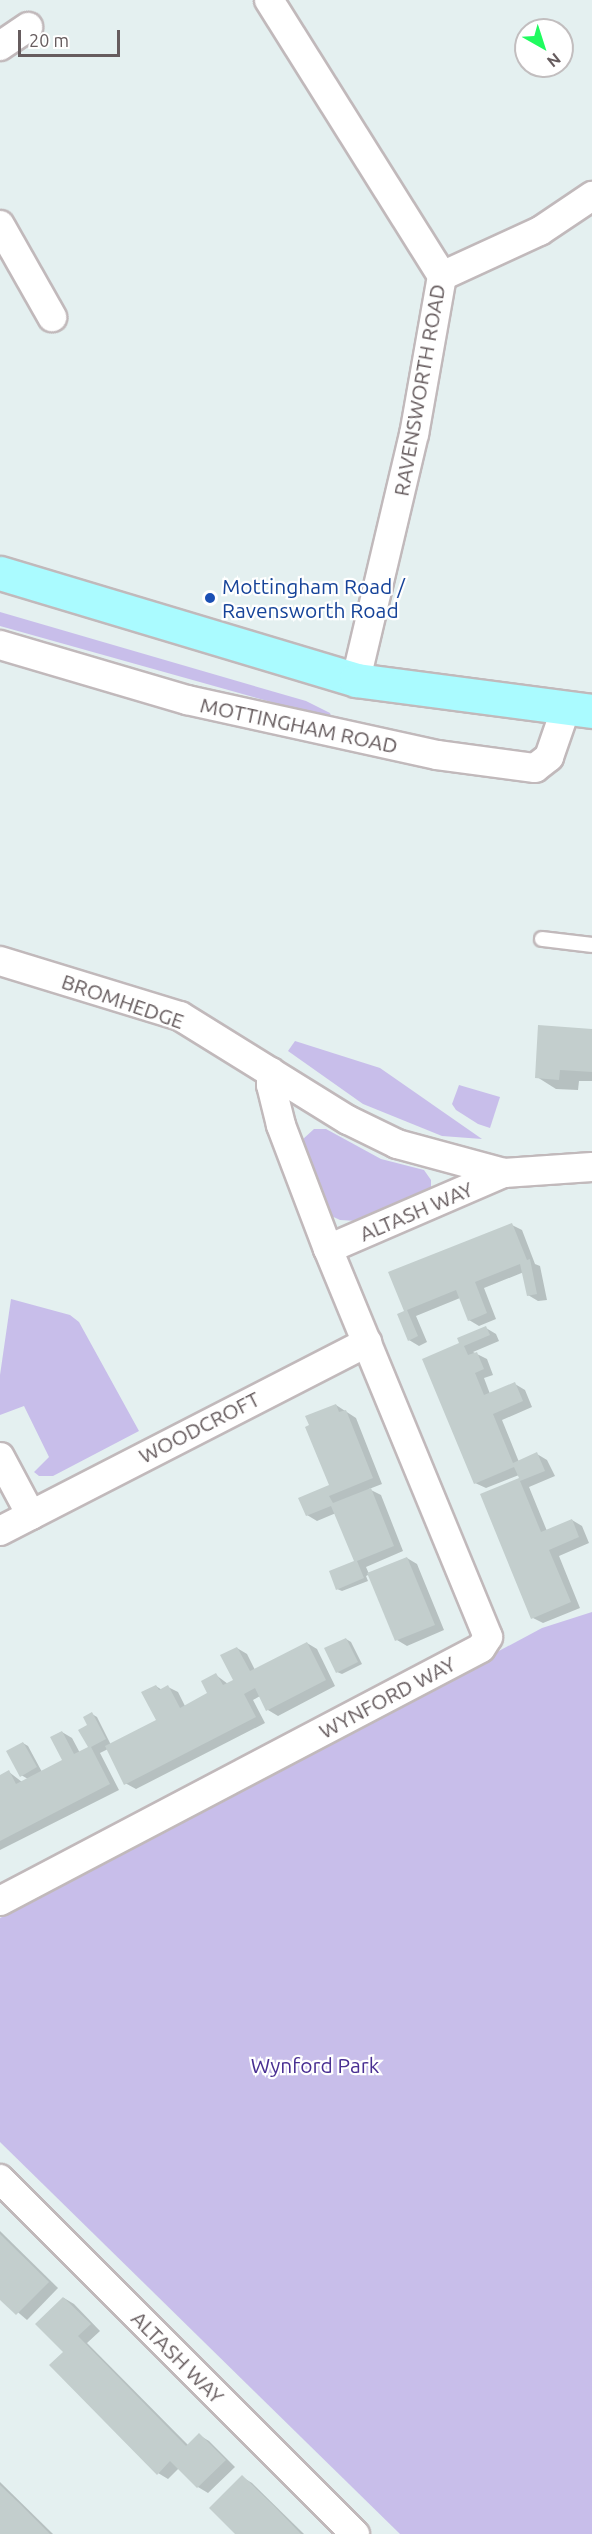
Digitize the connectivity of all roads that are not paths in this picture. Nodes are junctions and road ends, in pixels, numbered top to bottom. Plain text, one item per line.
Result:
1 (269, 0) edge
2 (28, 27) dead end
3 (0, 46) edge
4 (592, 196) edge
5 (0, 225) edge
6 (442, 276) junction
7 (52, 317) dead end
8 (0, 573) edge
9 (0, 645) edge
10 (356, 680) junction
11 (579, 710) edge
12 (542, 939) dead end
13 (592, 945) edge
14 (0, 960) edge
15 (271, 1072) junction
16 (592, 1167) edge
17 (504, 1173) junction
18 (328, 1249) junction
19 (367, 1342) junction
20 (0, 1457) edge
21 (31, 1515) junction
22 (0, 1531) edge
23 (0, 1901) edge
24 (0, 2179) edge
25 (356, 2534) edge

1 - 6 street, RAVENSWORTH ROAD
2 - 3 street
4 - 6 street
5 - 7 street
6 - 10 street, RAVENSWORTH ROAD
8 - 10 main road, MOTTINGHAM ROAD
9 - 11 street, MOTTINGHAM ROAD
10 - 11 main road, MOTTINGHAM ROAD
12 - 13 lane
14 - 15 street, BROMHEDGE
15 - 17 street, BROMHEDGE
15 - 18 street
16 - 17 street, BROMHEDGE
17 - 18 street, ALTASH WAY
18 - 19 street
19 - 21 street, WOODCROFT
19 - 23 street, WYNFORD WAY
20 - 21 street
21 - 22 street, WOODCROFT
24 - 25 street, ALTASH WAY

